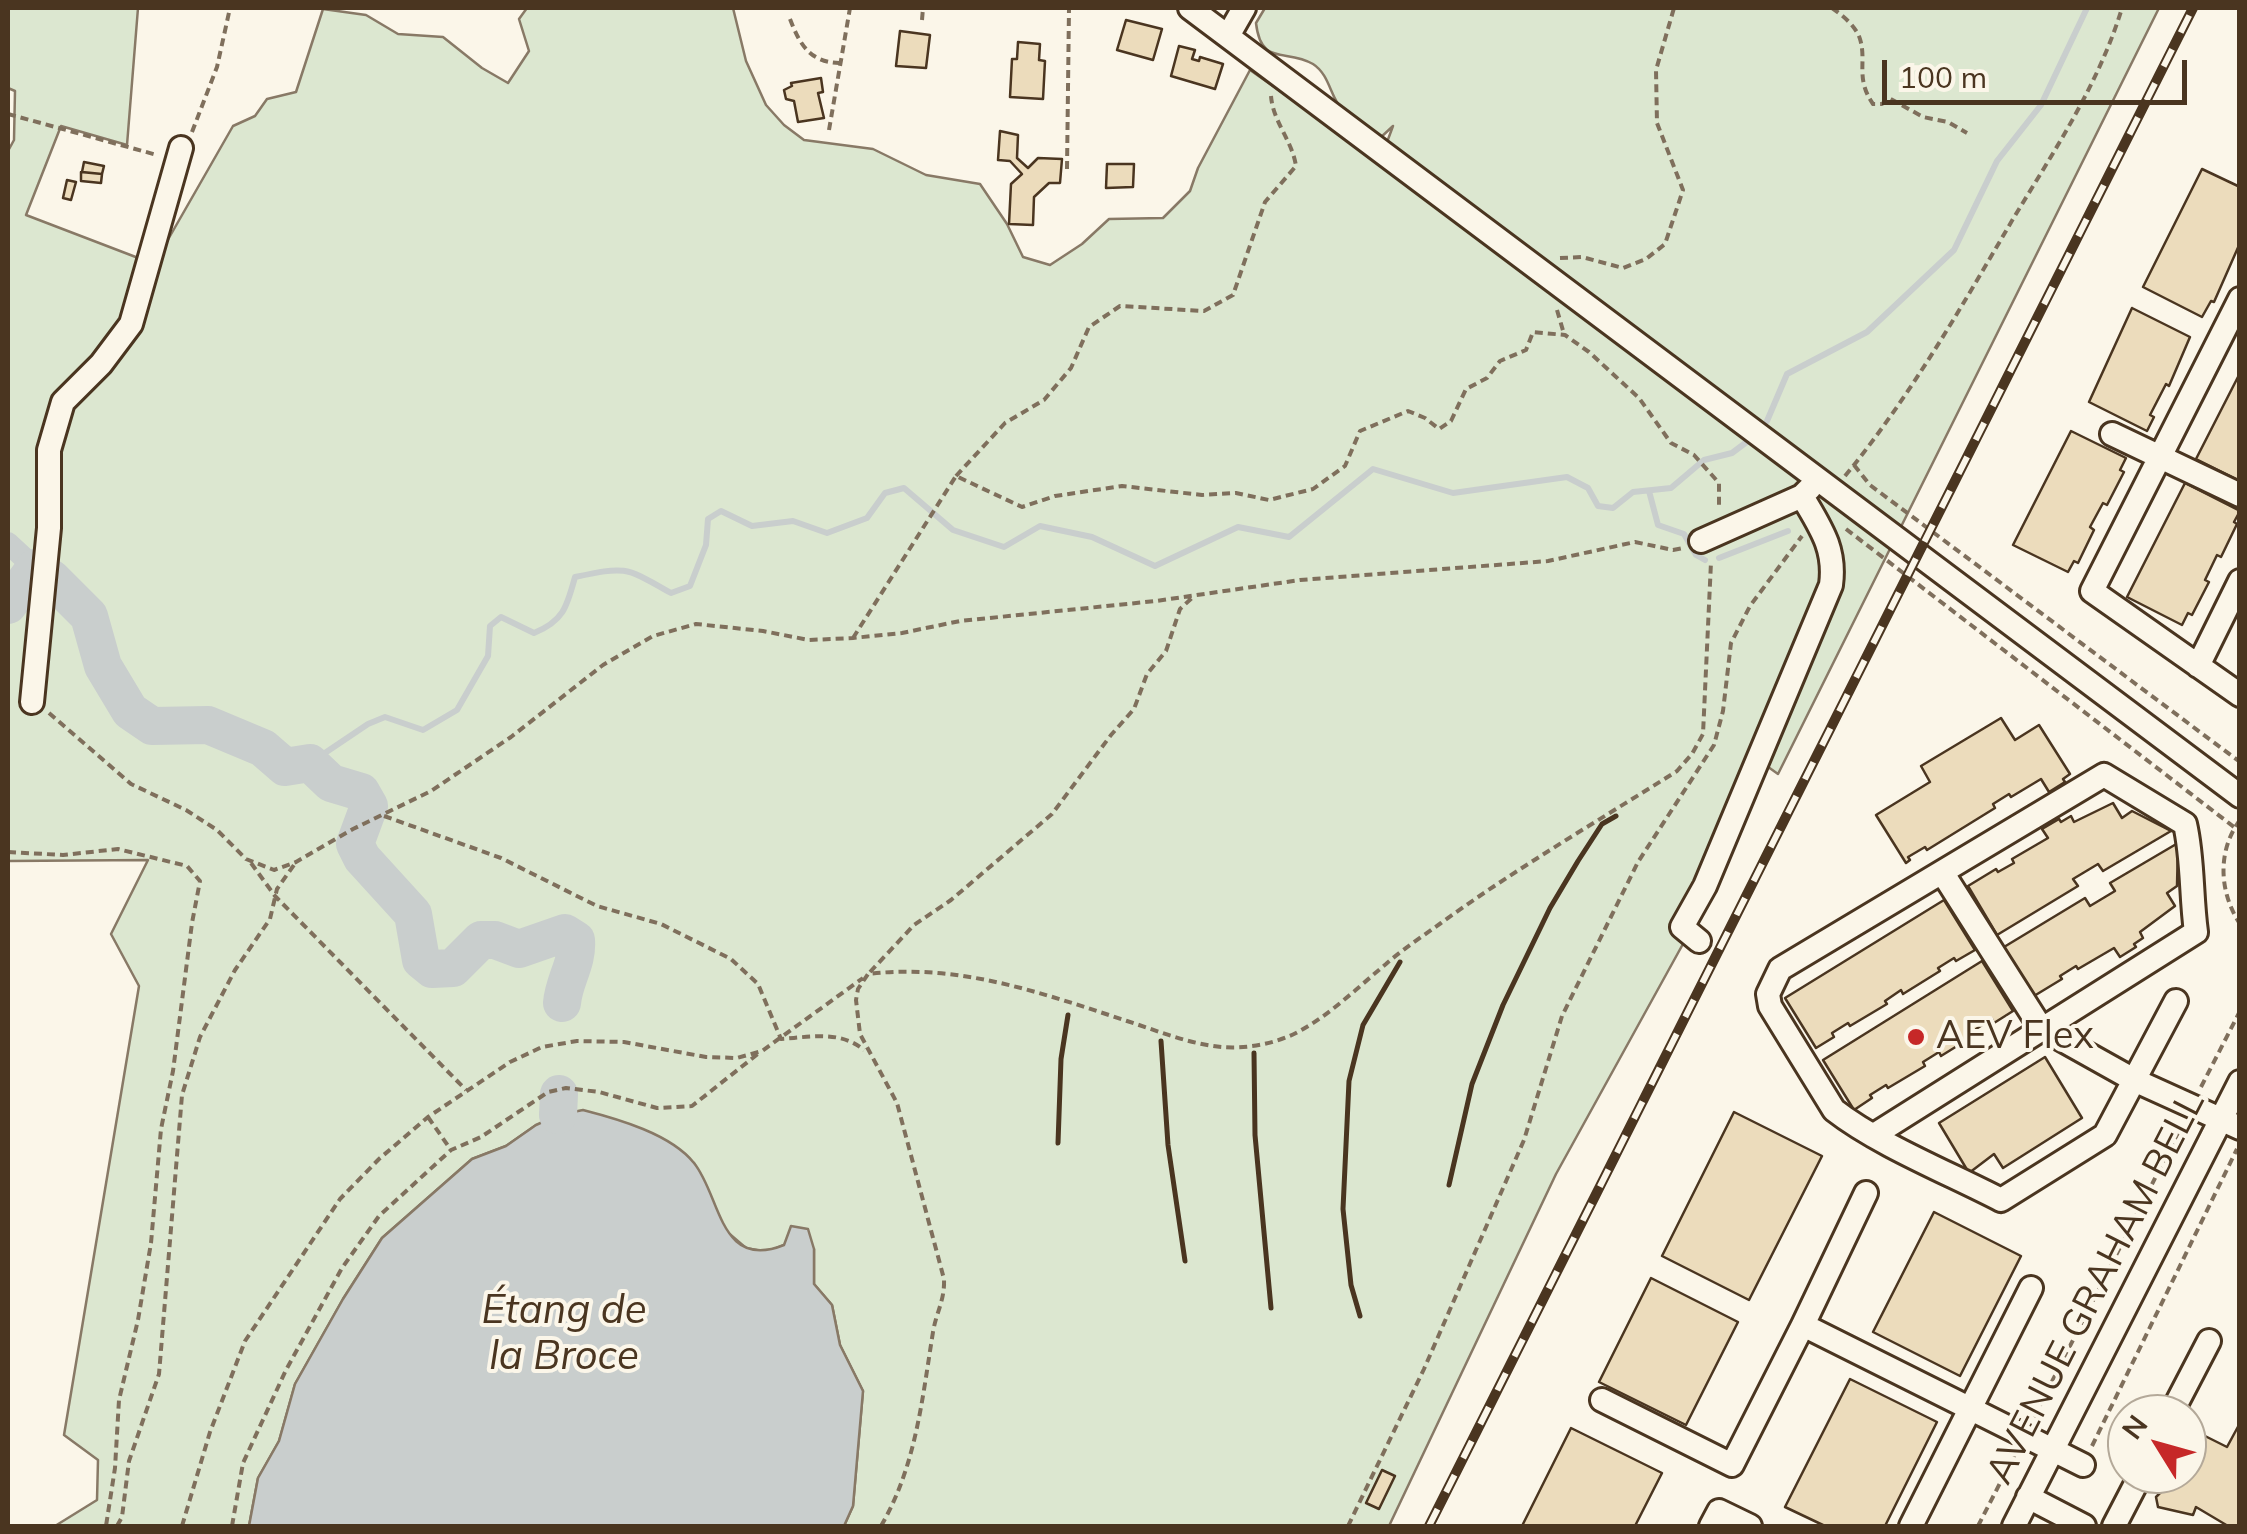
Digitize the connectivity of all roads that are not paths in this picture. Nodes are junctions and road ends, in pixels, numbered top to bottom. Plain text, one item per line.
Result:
1 (1190, 8) edge
2 (1244, 8) edge
3 (1228, 36) junction
4 (181, 148) road end
5 (2240, 299) edge
6 (2112, 434) dead end
7 (2159, 457) junction
8 (2240, 495) edge
9 (1818, 498) junction
10 (1702, 541) road end
11 (2240, 581) edge
12 (2198, 666) junction
13 (2240, 695) edge
14 (32, 702) road end
15 (2240, 796) edge
16 (1942, 872) junction
17 (1698, 940) dead end
18 (2176, 1001) dead end
19 (2041, 1028) junction
20 (2134, 1080) junction
21 (2240, 1082) edge
22 (2230, 1124) edge
23 (1874, 1135) junction
24 (1866, 1193) dead end
25 (2031, 1288) dead end
26 (1803, 1324) junction
27 (2209, 1341) dead end
28 (2181, 1394) edge
29 (1602, 1400) dead end
30 (1969, 1410) junction
31 (2051, 1451) junction
32 (2083, 1465) road end
33 (2131, 1494) edge
34 (2028, 1496) junction
35 (1711, 1526) edge
36 (1750, 1526) edge
37 (1910, 1526) edge
38 (2014, 1526) edge
39 (2084, 1526) edge
40 (2114, 1526) edge

1 - 3 street
2 - 3 street
3 - 9 street
4 - 14 street
5 - 7 street
6 - 7 street
7 - 8 street
7 - 12 street
9 - 10 street
9 - 15 street
9 - 17 street
11 - 12 street
12 - 13 street
16 - 19 street
16 - 19 street
16 - 23 street
18 - 20 street
19 - 20 street
19 - 23 street
20 - 22 street
20 - 23 street
21 - 22 street, AVENUE GRAHAM BELL
22 - 31 street, AVENUE GRAHAM BELL
24 - 26 street
25 - 30 street
26 - 29 street
26 - 30 street
27 - 28 street
30 - 31 street
30 - 37 street
31 - 32 street
31 - 34 street, AVENUE GRAHAM BELL
33 - 40 street
34 - 38 street, AVENUE GRAHAM BELL
34 - 39 street
35 - 36 street

